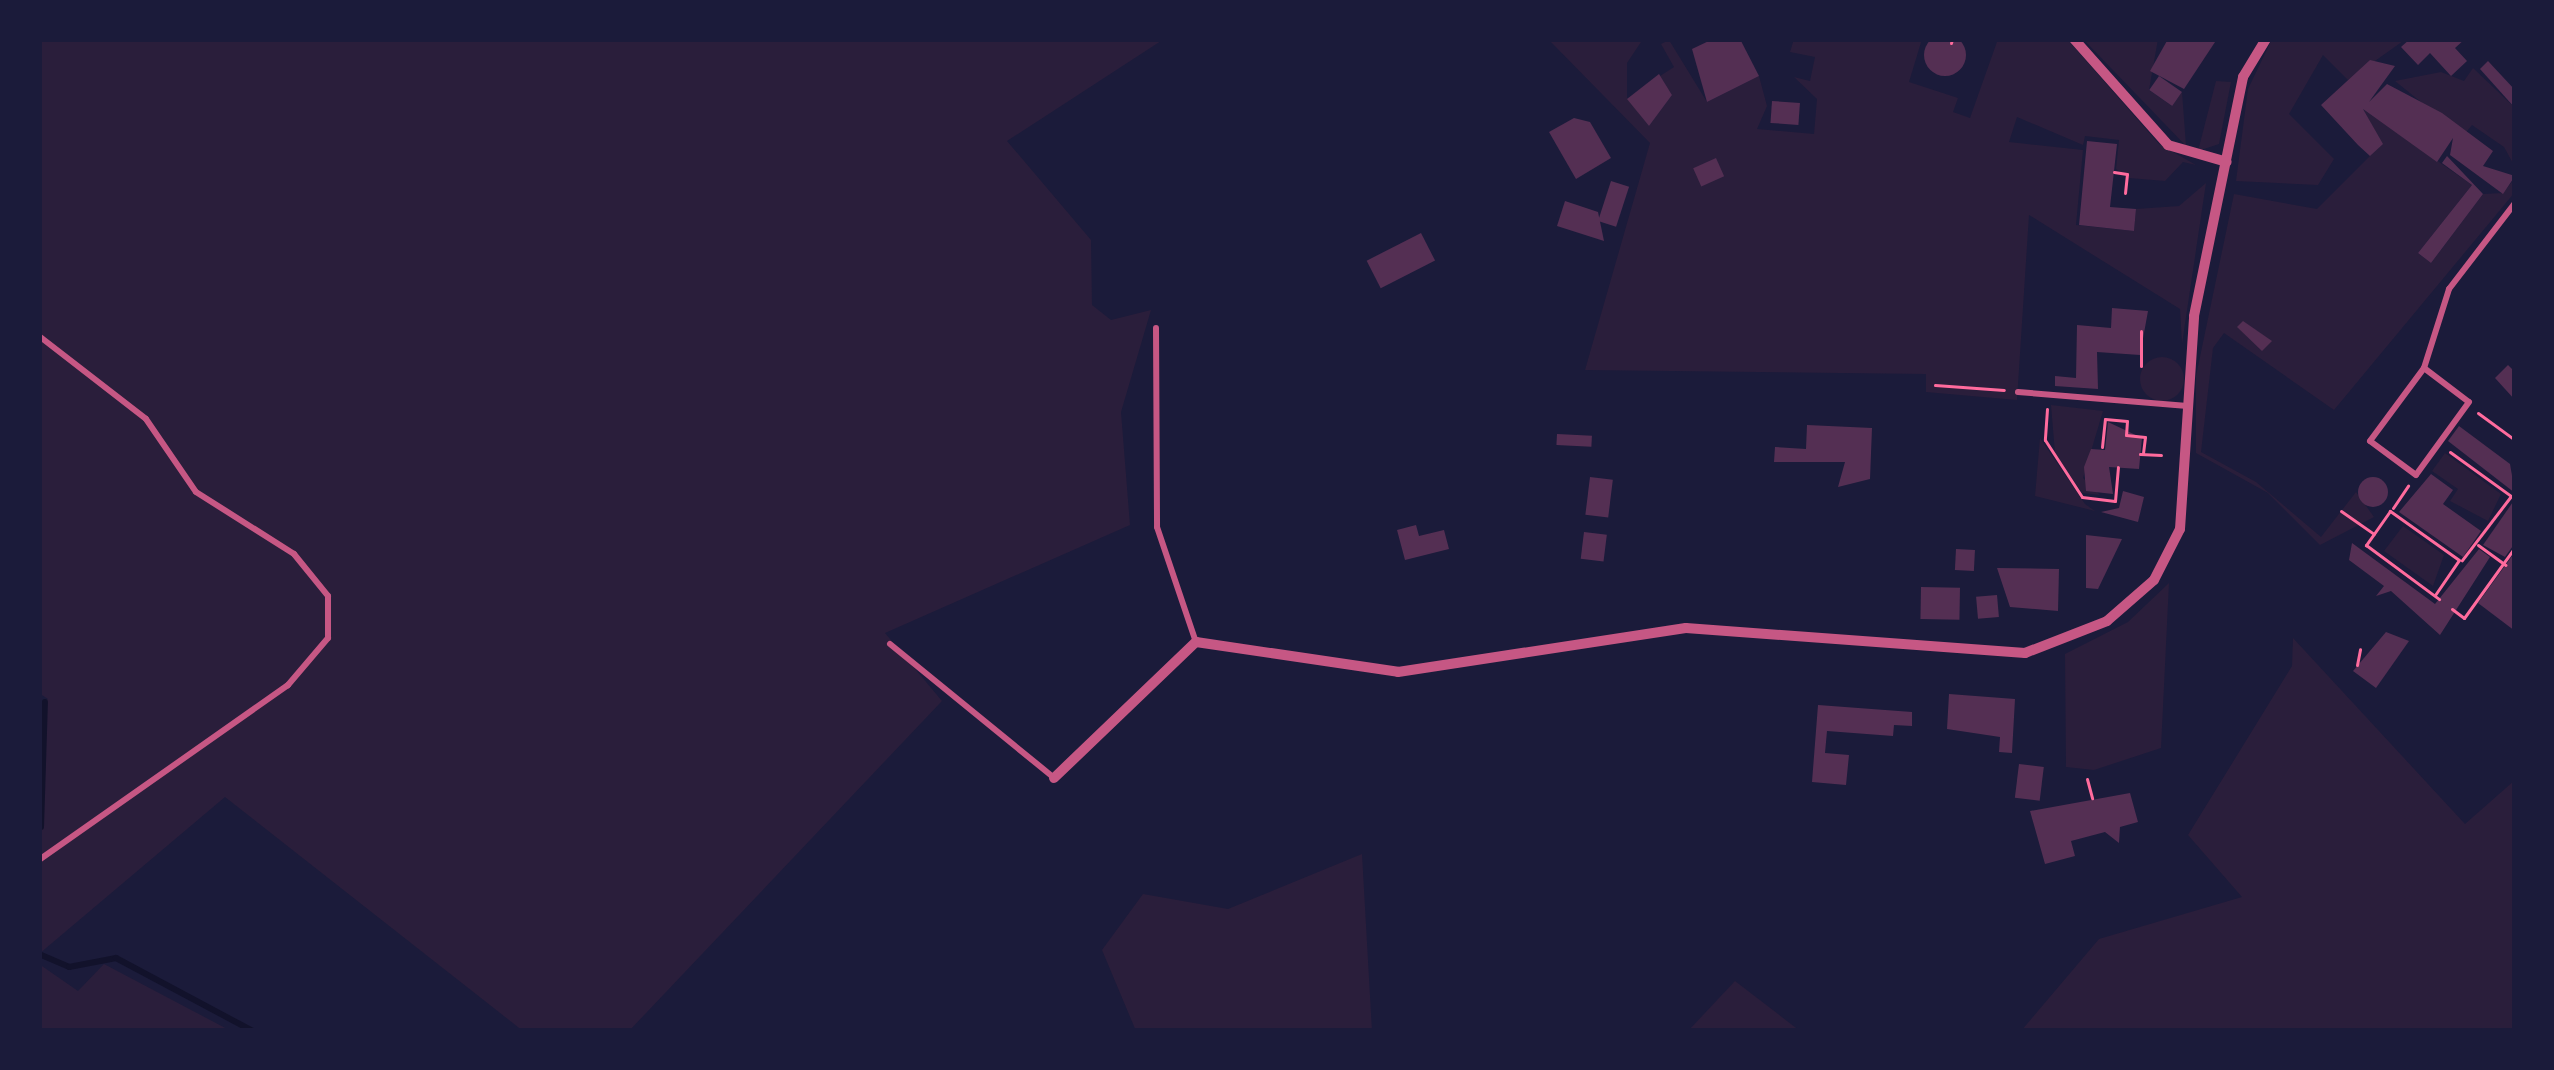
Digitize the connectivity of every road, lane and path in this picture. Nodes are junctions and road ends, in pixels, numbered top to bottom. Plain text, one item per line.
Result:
1 (2074, 39) edge
2 (2266, 39) edge
3 (2227, 162) junction
4 (2114, 172) dead end
5 (2125, 193) dead end
6 (2515, 203) edge
7 (1156, 328) dead end
8 (2141, 331) dead end
9 (39, 336) edge
10 (2141, 366) dead end
11 (2423, 368) junction
12 (1935, 385) dead end
13 (2018, 392) joint
14 (2047, 404) dead end
15 (2467, 405) junction
16 (2191, 406) junction
17 (2515, 440) edge
18 (2439, 443) junction
19 (2102, 447) dead end
20 (2161, 455) dead end
21 (2118, 467) dead end
22 (2416, 475) junction
23 (2342, 511) dead end
24 (2390, 511) junction
25 (2374, 534) junction
26 (2477, 544) junction
27 (2515, 547) edge
28 (2459, 560) junction
29 (2505, 564) junction
30 (2452, 609) dead end
31 (1196, 642) junction
32 (890, 644) dead end
33 (2360, 649) dead end
34 (2357, 665) dead end
35 (1054, 778) joint
36 (2086, 779) dead end
37 (2092, 798) dead end
38 (39, 860) edge

1 - 3 street
2 - 3 street
3 - 16 street
4 - 5 path
6 - 11 lane
7 - 31 lane
8 - 10 path
9 - 38 lane
11 - 15 lane
11 - 22 lane
12 - 13 path
13 - 16 lane
14 - 21 path
15 - 17 path
15 - 18 lane
16 - 31 street
18 - 22 lane
18 - 26 path
19 - 20 path
22 - 24 path
23 - 25 path
24 - 25 path
24 - 28 path
25 - 28 path
26 - 28 path
26 - 29 path
27 - 29 path
29 - 30 path
31 - 35 street
32 - 35 lane
33 - 34 path
36 - 37 path

